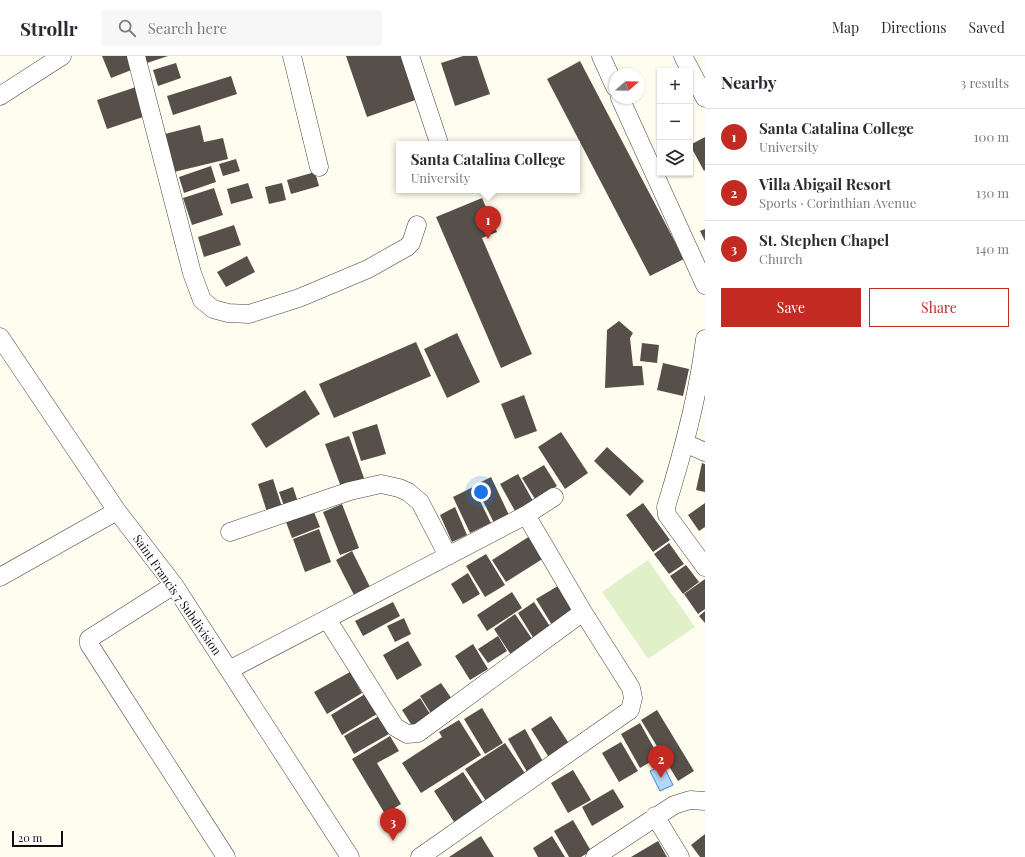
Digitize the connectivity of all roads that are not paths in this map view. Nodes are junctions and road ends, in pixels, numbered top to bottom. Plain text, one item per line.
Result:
1 (62, 56) edge
2 (136, 56) edge
3 (292, 56) edge
4 (410, 56) edge
5 (683, 56) edge
6 (603, 57) edge
7 (609, 72) edge
8 (0, 96) edge
9 (705, 98) edge
10 (623, 104) edge
11 (438, 140) dead end
12 (319, 166) dead end
13 (417, 225) dead end
14 (705, 285) edge
15 (0, 337) edge
16 (705, 339) edge
17 (703, 372) edge
18 (685, 443) junction
19 (705, 452) edge
20 (554, 498) dead end
21 (117, 511) junction
22 (526, 515) junction
23 (230, 532) dead end
24 (448, 556) junction
25 (705, 567) edge
26 (0, 577) edge
27 (174, 585) junction
28 (583, 612) junction
29 (327, 619) junction
30 (229, 670) junction
31 (705, 801) edge
32 (655, 816) junction
33 (226, 857) edge
34 (350, 857) edge
35 (420, 857) edge
36 (595, 857) edge
37 (680, 857) edge

1 - 8 street
2 - 13 street
3 - 12 street
4 - 11 street
5 - 9 street
6 - 7 street
10 - 14 street
15 - 21 street, Saint Francis 7 Subdivision
16 - 17 street
17 - 18 street
18 - 19 street
18 - 25 street
20 - 22 street
21 - 26 street
21 - 27 street, Saint Francis 7 Subdivision
22 - 24 street
22 - 28 street
23 - 24 street
24 - 29 street
27 - 30 street, Saint Francis 7 Subdivision
27 - 33 street
28 - 29 street
28 - 35 street
29 - 30 street
30 - 34 street, Saint Francis 7 Subdivision
31 - 32 street
32 - 36 street
32 - 37 street

